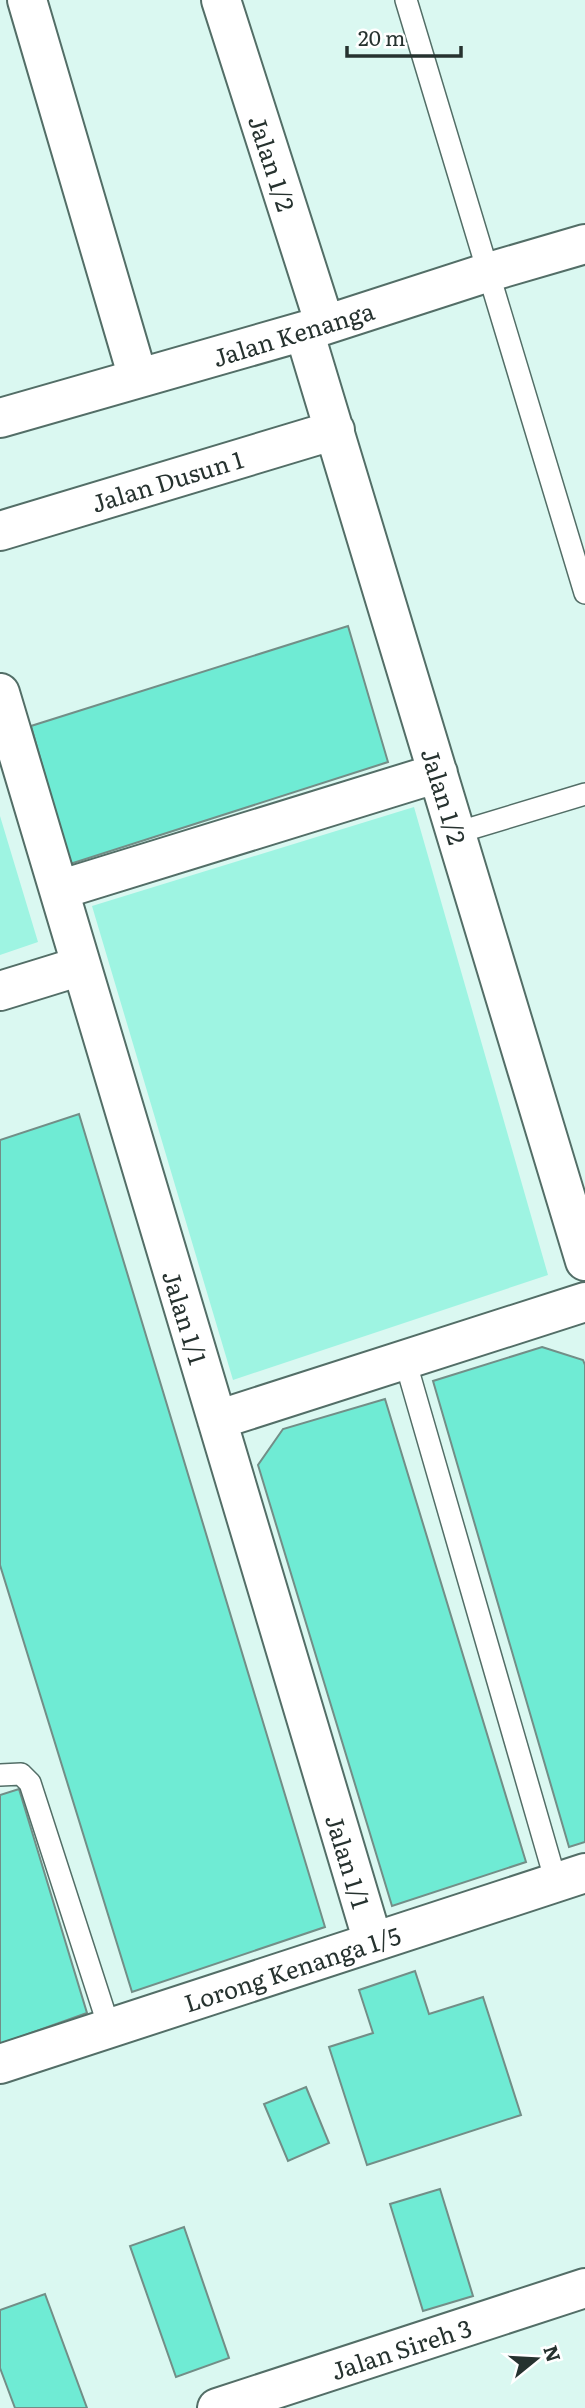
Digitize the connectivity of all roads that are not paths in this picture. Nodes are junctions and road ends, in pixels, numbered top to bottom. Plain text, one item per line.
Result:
1 (27, 0) edge
2 (221, 0) edge
3 (406, 0) edge
4 (585, 244) edge
5 (489, 271) junction
6 (314, 328) junction
7 (138, 378) junction
8 (0, 418) edge
9 (334, 430) junction
10 (0, 531) edge
11 (585, 593) edge
12 (0, 693) edge
13 (438, 773) junction
14 (585, 794) edge
15 (456, 833) junction
16 (59, 890) junction
17 (81, 966) junction
18 (0, 991) edge
19 (585, 1261) edge
20 (585, 1302) edge
21 (405, 1360) junction
22 (217, 1420) junction
23 (0, 1775) edge
24 (570, 1878) edge
25 (373, 1942) junction
26 (108, 2027) junction
27 (0, 2064) edge
28 (585, 2288) edge
29 (217, 2408) edge

1 - 7 street
2 - 6 street, Jalan 1/2
3 - 5 lane
4 - 5 street, Jalan Kenanga
5 - 6 street, Jalan Kenanga
5 - 11 lane
6 - 7 street, Jalan Kenanga
6 - 9 street, Jalan 1/2
7 - 8 street, Jalan Kenanga
9 - 10 street, Jalan Dusun 1
9 - 13 street, Jalan 1/2
12 - 16 street, Jalan 1/1
13 - 15 street, Jalan 1/2
13 - 16 street
14 - 15 lane
15 - 19 street, Jalan 1/2
16 - 17 street, Jalan 1/1
17 - 18 street
17 - 22 street, Jalan 1/1
20 - 21 street
21 - 22 street
21 - 24 lane
22 - 25 street, Jalan 1/1
23 - 26 lane
24 - 25 street, Lorong Kenanga 1/5
25 - 26 street, Lorong Kenanga 1/5
26 - 27 street, Lorong Kenanga 1/5
28 - 29 street, Jalan Sireh 3

